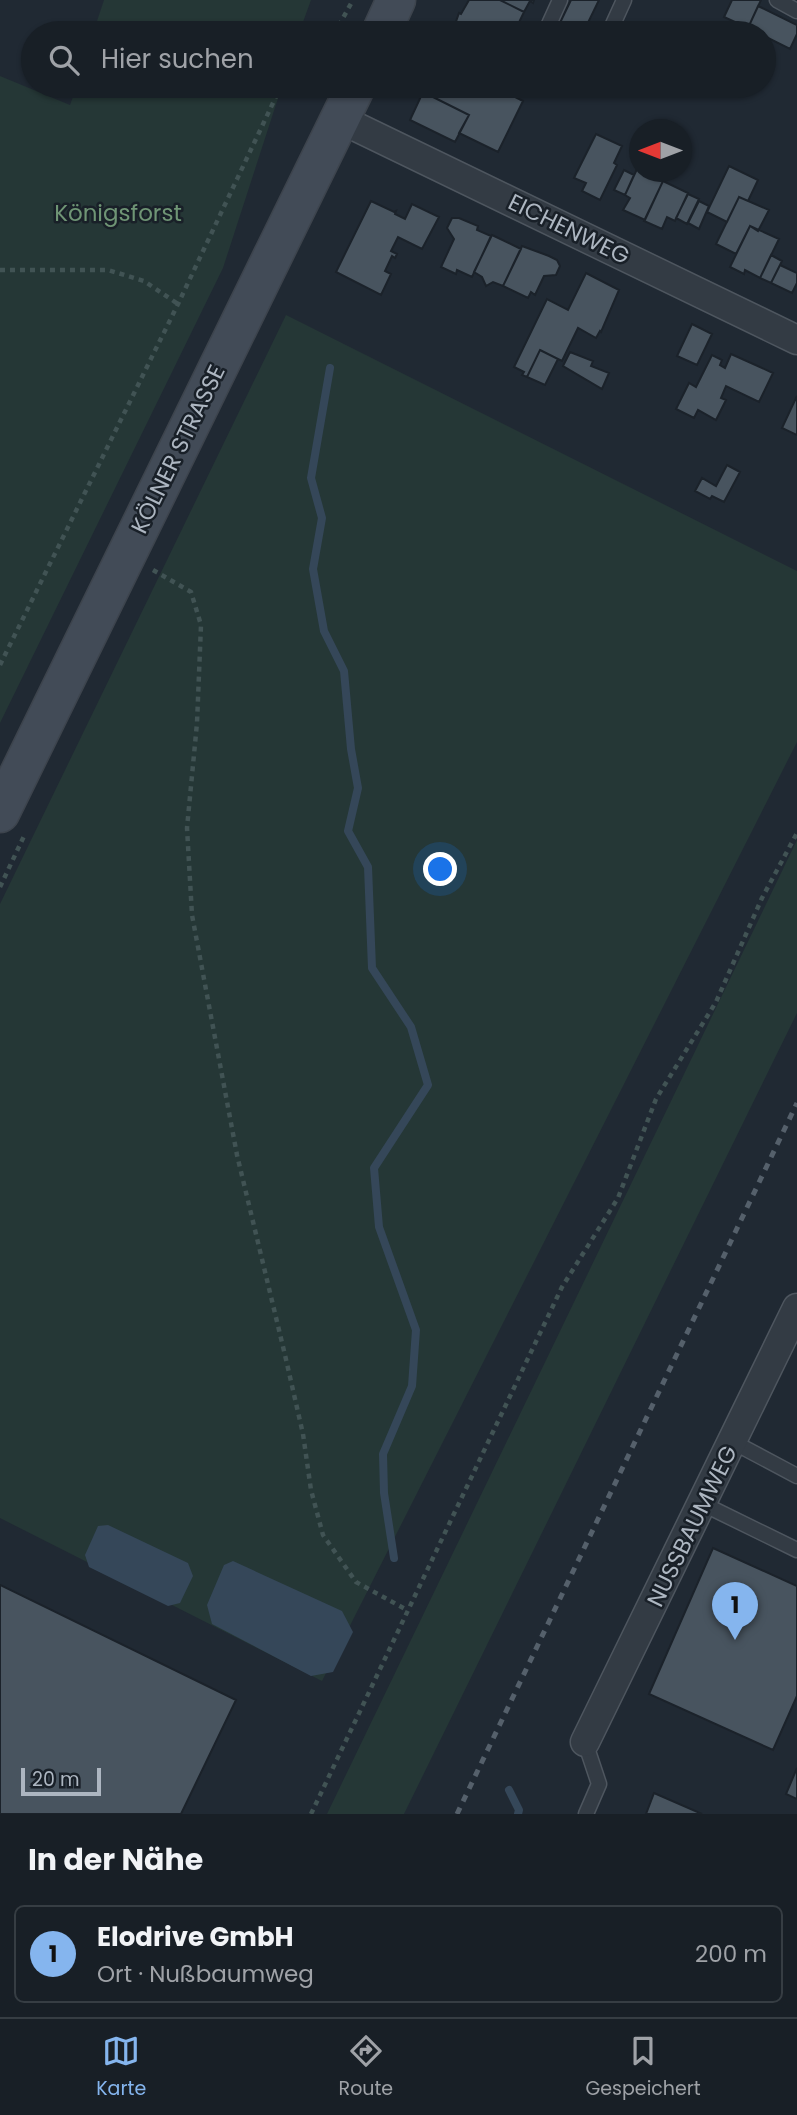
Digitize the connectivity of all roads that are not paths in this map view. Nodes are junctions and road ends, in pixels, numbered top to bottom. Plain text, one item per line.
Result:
1 (396, 0) edge
2 (560, 0) edge
3 (624, 0) edge
4 (778, 0) edge
5 (797, 11) edge
6 (386, 21) edge
7 (550, 21) edge
8 (614, 21) edge
9 (348, 103) edge
10 (797, 340) edge
11 (0, 813) edge
12 (797, 1308) edge
13 (733, 1442) junction
14 (797, 1476) edge
15 (703, 1504) junction
16 (797, 1550) edge
17 (585, 1742) joint
18 (586, 1814) edge

1 - 6 main road
2 - 7 lane
3 - 8 lane
4 - 5 lane
9 - 10 street, EICHENWEG
9 - 11 main road, KÖLNER STRASSE
12 - 13 street, NUSSBAUMWEG
13 - 14 lane
13 - 15 street, NUSSBAUMWEG
15 - 16 lane
15 - 17 street, NUSSBAUMWEG
17 - 18 lane

